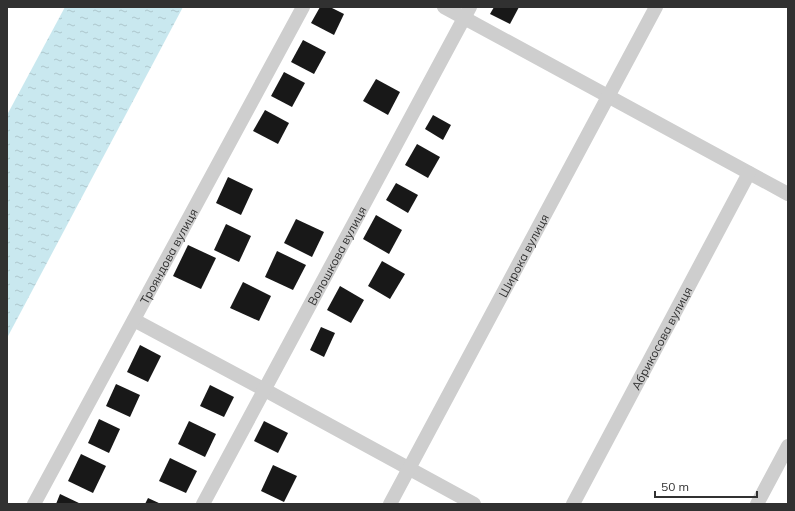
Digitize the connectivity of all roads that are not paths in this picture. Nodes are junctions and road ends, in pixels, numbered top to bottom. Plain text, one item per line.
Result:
1 (303, 7) edge
2 (444, 7) edge
3 (656, 7) edge
4 (468, 12) edge
5 (608, 96) junction
6 (749, 173) junction
7 (788, 194) edge
8 (134, 320) junction
9 (265, 390) junction
10 (788, 446) edge
11 (409, 468) junction
12 (34, 504) edge
13 (203, 504) edge
14 (390, 504) edge
15 (474, 504) edge
16 (573, 504) edge
17 (757, 504) edge

1 - 8 street, Трояндова вулиця
2 - 4 street
3 - 5 street, Широка вулиця
4 - 5 street
4 - 9 street, Волошкова вулиця
5 - 6 street
5 - 11 street, Широка вулиця
6 - 7 street
6 - 16 street, Абрикосова вулиця
8 - 9 street
8 - 12 street, Трояндова вулиця
9 - 11 street
9 - 13 street, Волошкова вулиця
10 - 17 street
11 - 14 street, Широка вулиця
11 - 15 street

